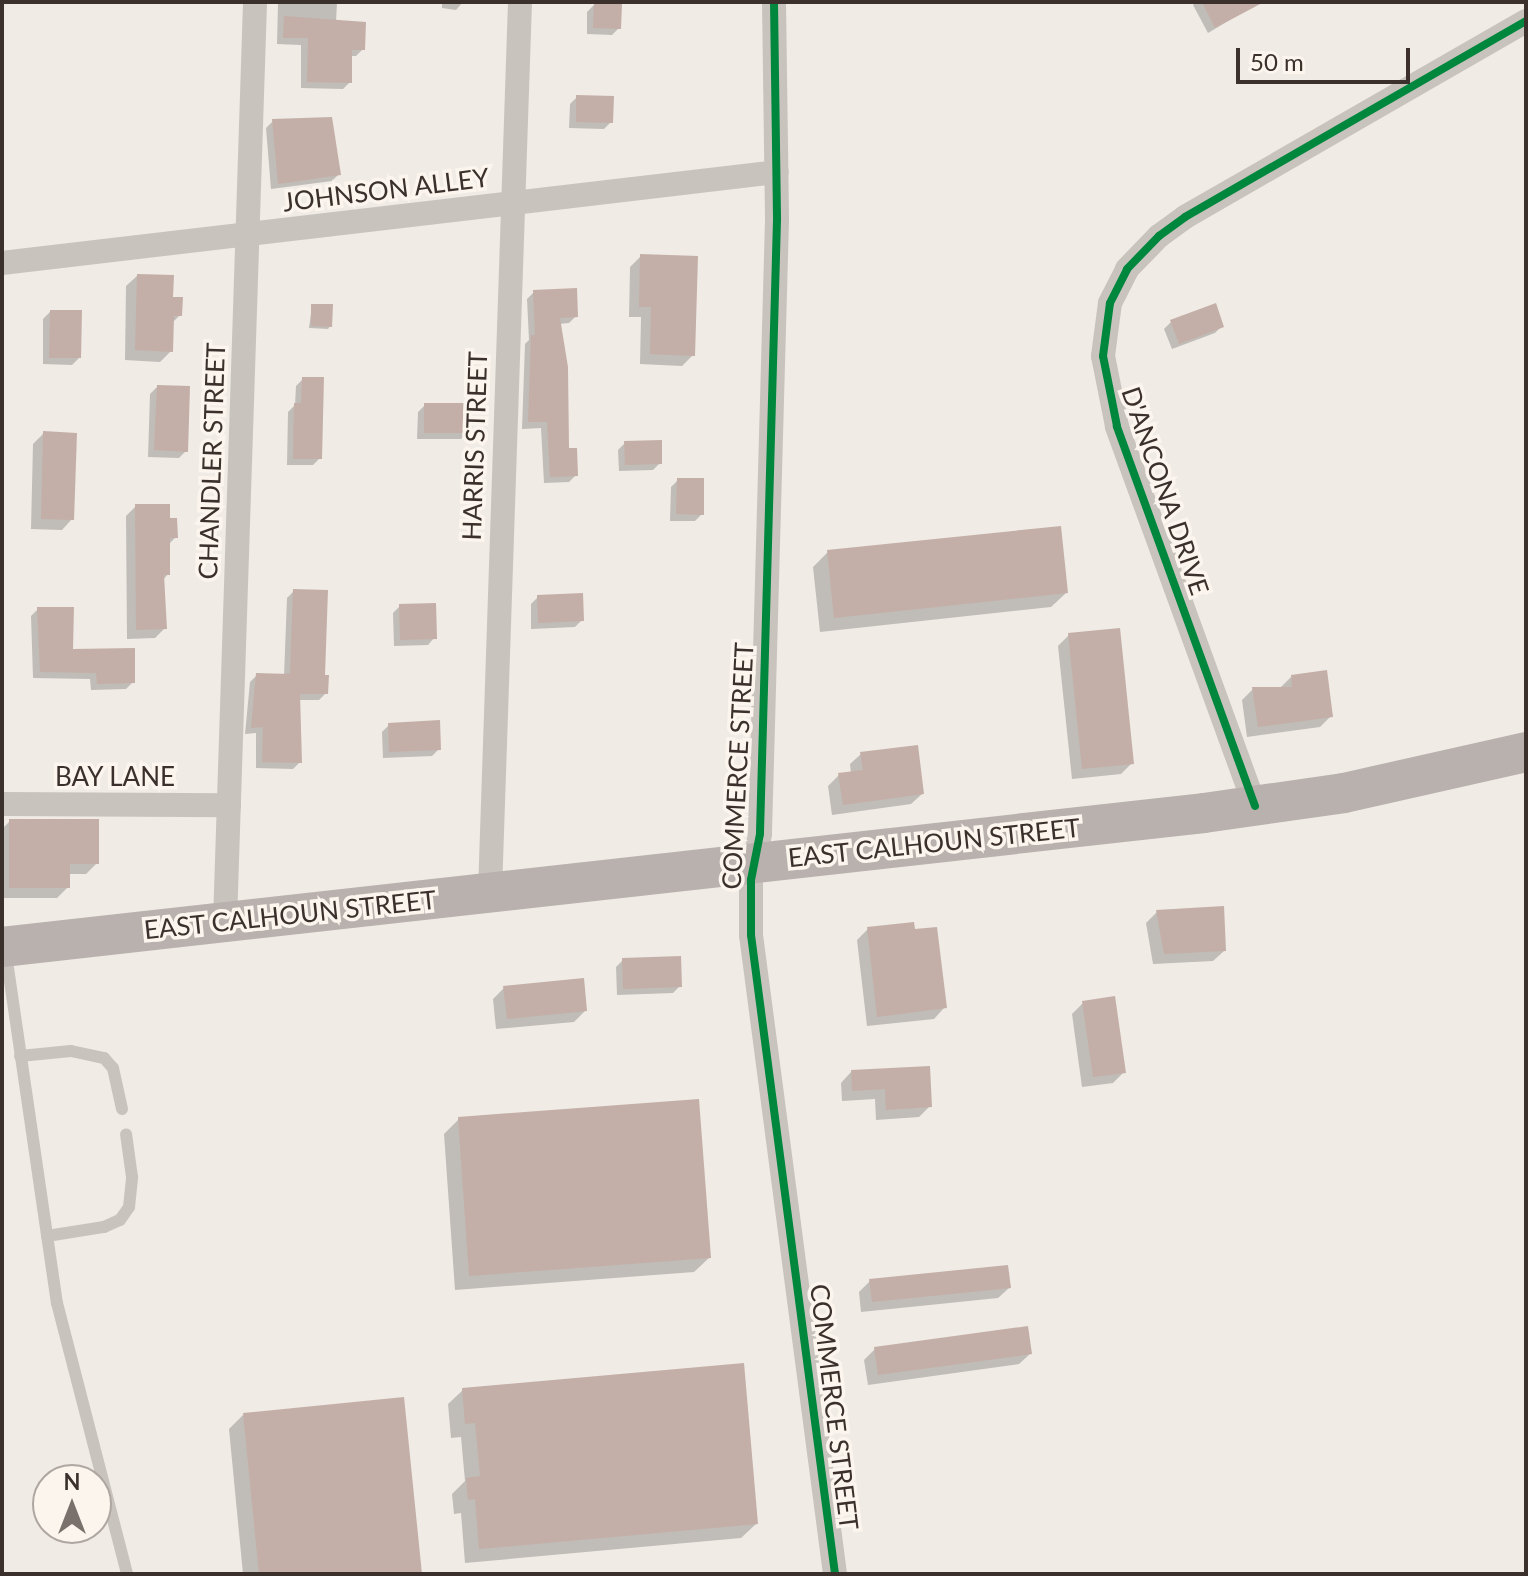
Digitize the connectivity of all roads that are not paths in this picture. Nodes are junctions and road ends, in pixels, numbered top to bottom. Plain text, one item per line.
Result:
1 (255, 2) edge
2 (520, 2) edge
3 (774, 2) edge
4 (1526, 21) edge
5 (777, 172) junction
6 (512, 204) junction
7 (247, 235) junction
8 (2, 263) edge
9 (1522, 757) edge
10 (2, 804) edge
11 (229, 805) junction
12 (1255, 806) junction
13 (754, 863) junction
14 (490, 892) junction
15 (225, 922) junction
16 (4, 947) edge
17 (20, 1056) junction
18 (122, 1109) dead end
19 (126, 1134) dead end
20 (47, 1236) junction
21 (127, 1574) edge
22 (835, 1574) edge

1 - 7 street, CHANDLER STREET
2 - 6 street, HARRIS STREET
3 - 5 street, COMMERCE STREET
4 - 12 street, D'ANCONA DRIVE
5 - 6 street, JOHNSON ALLEY
5 - 13 street, COMMERCE STREET
6 - 7 street, JOHNSON ALLEY
6 - 14 street, HARRIS STREET
7 - 8 street, JOHNSON ALLEY
7 - 11 street, CHANDLER STREET
9 - 12 main road, EAST CALHOUN STREET
10 - 11 street, BAY LANE
11 - 15 street, CHANDLER STREET
12 - 13 main road, EAST CALHOUN STREET
13 - 14 main road, EAST CALHOUN STREET
13 - 22 street, COMMERCE STREET
14 - 15 main road, EAST CALHOUN STREET
15 - 16 main road, EAST CALHOUN STREET
16 - 17 lane
17 - 18 lane
17 - 20 lane
19 - 20 lane
20 - 21 lane

